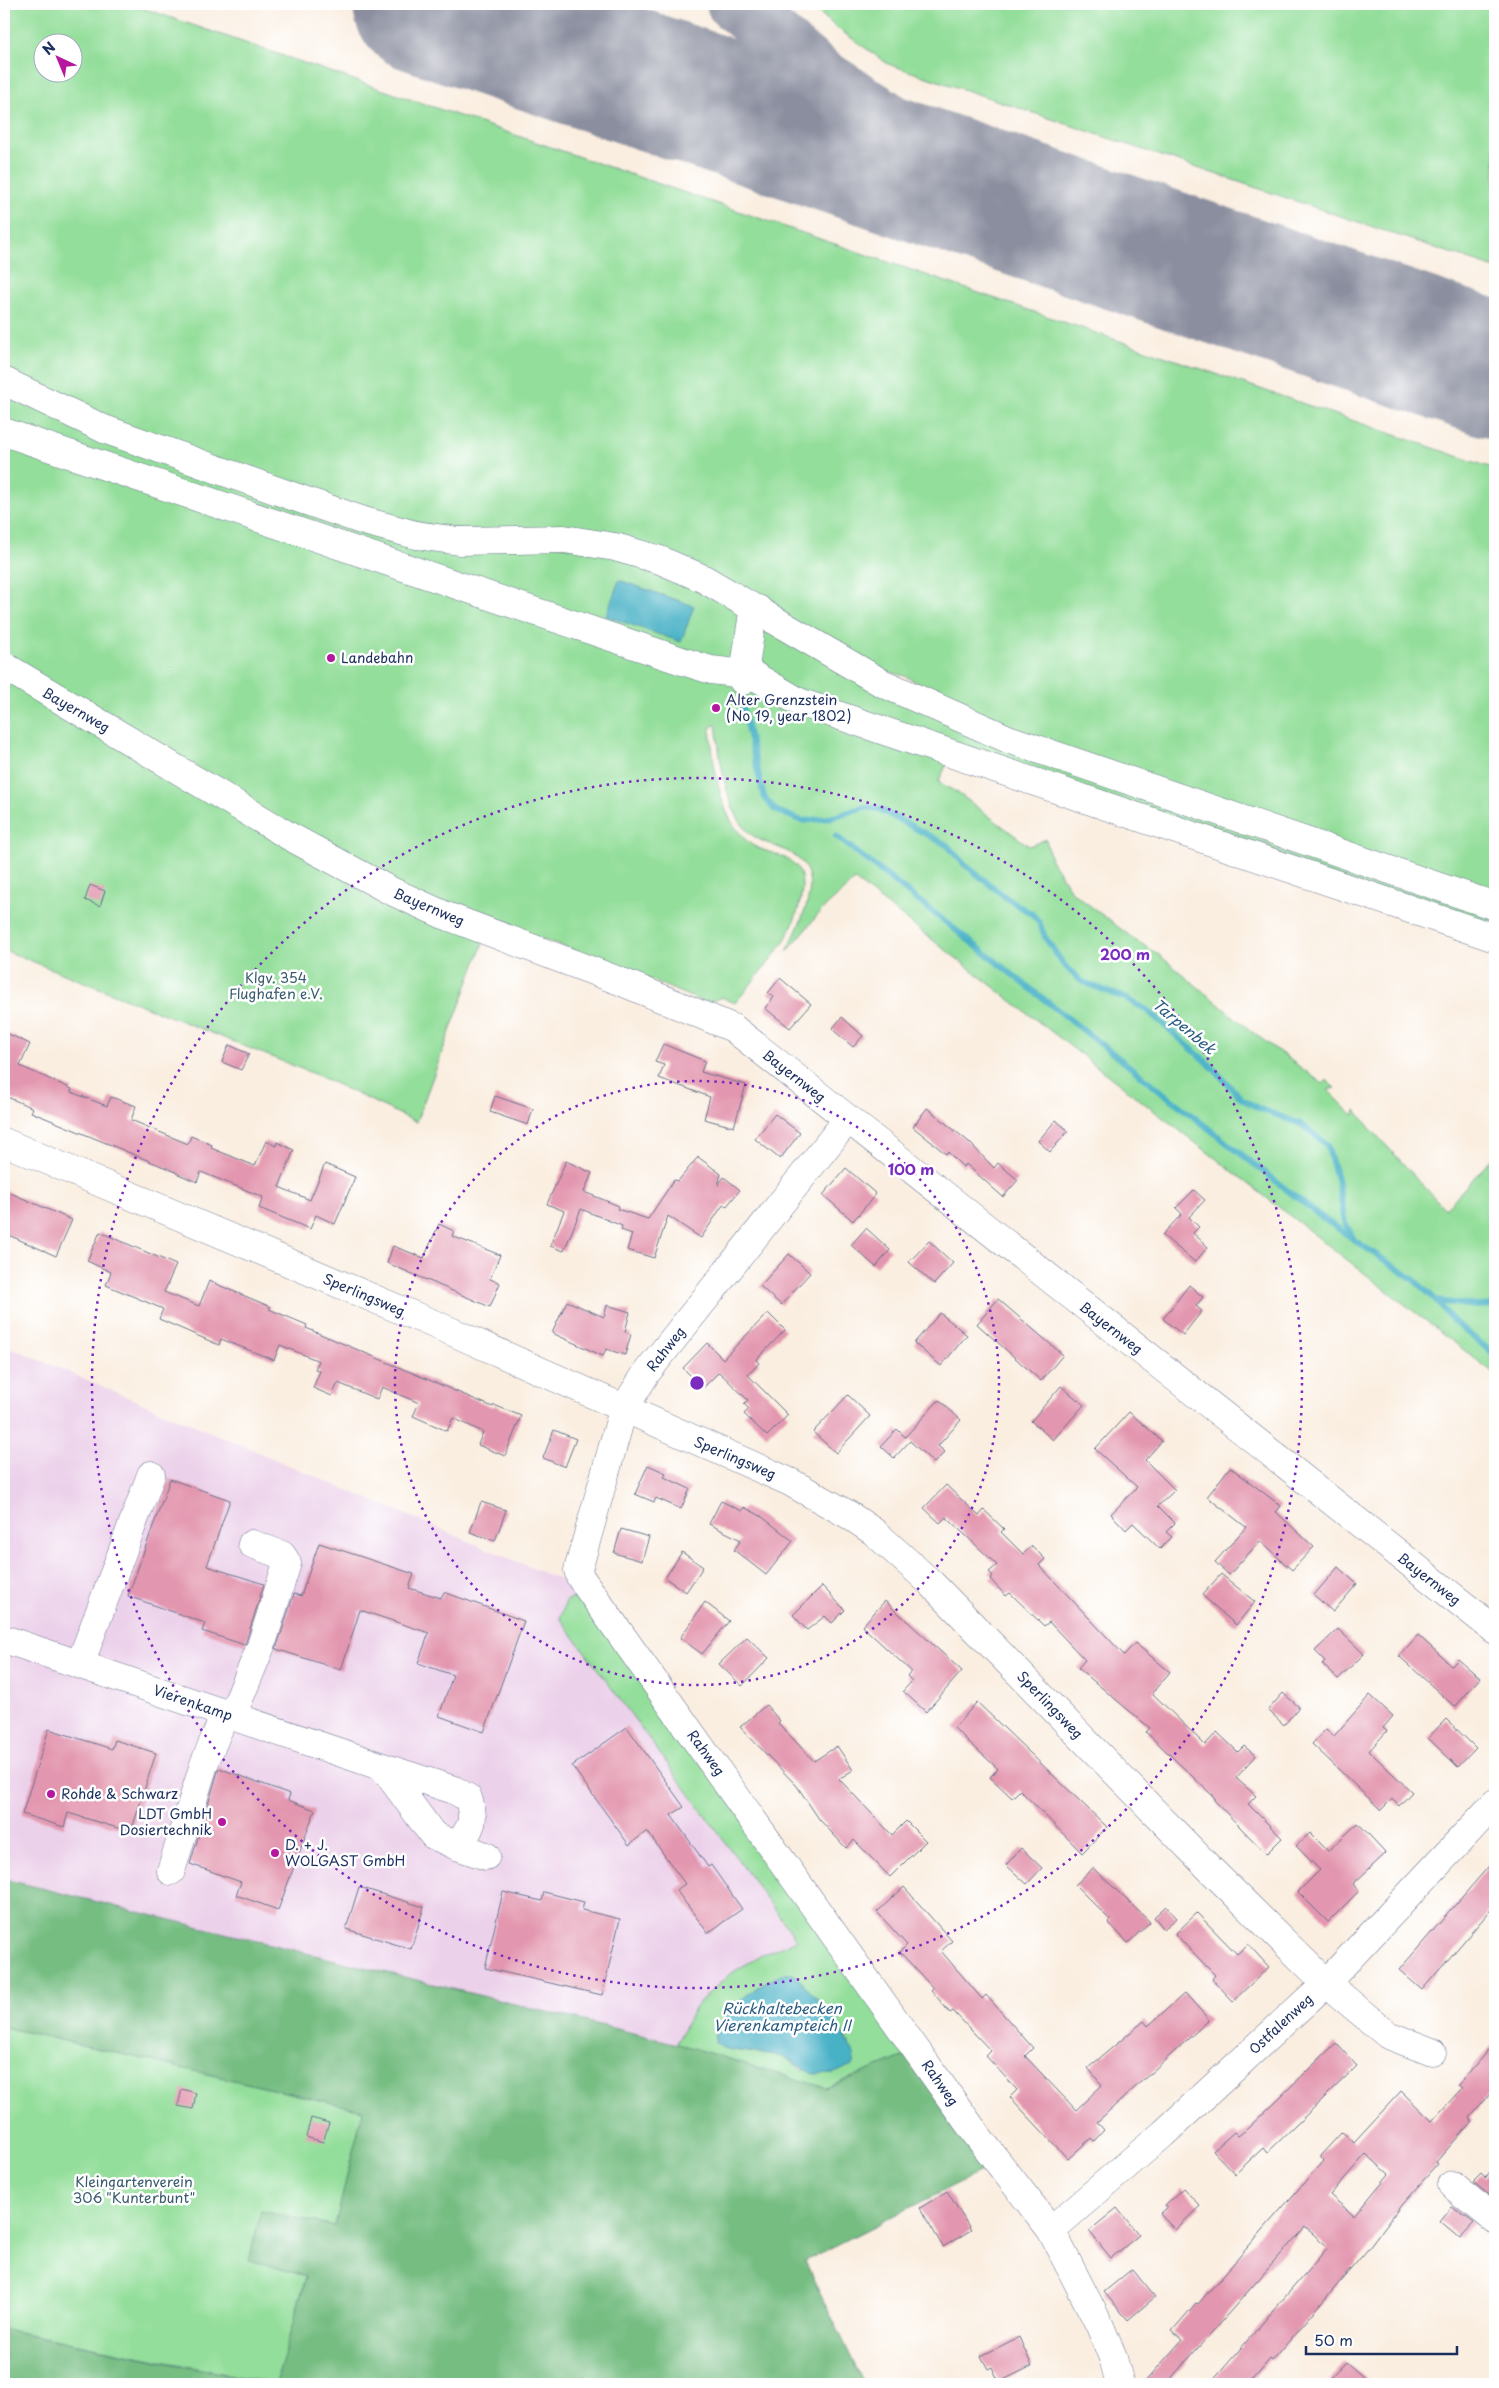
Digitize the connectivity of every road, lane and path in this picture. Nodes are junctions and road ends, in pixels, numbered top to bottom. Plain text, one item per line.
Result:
1 (4, 381) edge
2 (4, 432) edge
3 (758, 609) junction
4 (4, 666) edge
5 (743, 677) junction
6 (1495, 906) edge
7 (1495, 938) edge
8 (848, 1120) junction
9 (4, 1142) edge
10 (622, 1410) junction
11 (151, 1475) dead end
12 (252, 1544) dead end
13 (1495, 1630) edge
14 (4, 1639) edge
15 (80, 1664) junction
16 (229, 1715) junction
17 (383, 1767) junction
18 (1495, 1803) edge
19 (457, 1846) junction
20 (486, 1856) dead end
21 (171, 1871) dead end
22 (1326, 1983) junction
23 (1432, 2052) dead end
24 (1452, 2185) dead end
25 (1495, 2220) edge
26 (1051, 2230) junction
27 (1120, 2384) edge

1 - 3 street
2 - 5 street
3 - 5 street
3 - 6 street
4 - 8 street, Bayernweg
5 - 7 street
8 - 10 street, Rahweg
8 - 13 street, Bayernweg
9 - 10 street, Sperlingsweg
10 - 22 street, Sperlingsweg
10 - 26 street, Rahweg
11 - 15 street
12 - 16 street
14 - 15 street, Vierenkamp
15 - 16 street, Vierenkamp
16 - 17 street, Vierenkamp
16 - 21 street
17 - 19 street
17 - 19 street, Vierenkamp
18 - 22 street, Ostfalenweg
19 - 20 street
22 - 23 street, Sperlingsweg
22 - 26 street, Ostfalenweg
24 - 25 street
26 - 27 street, Rahweg

